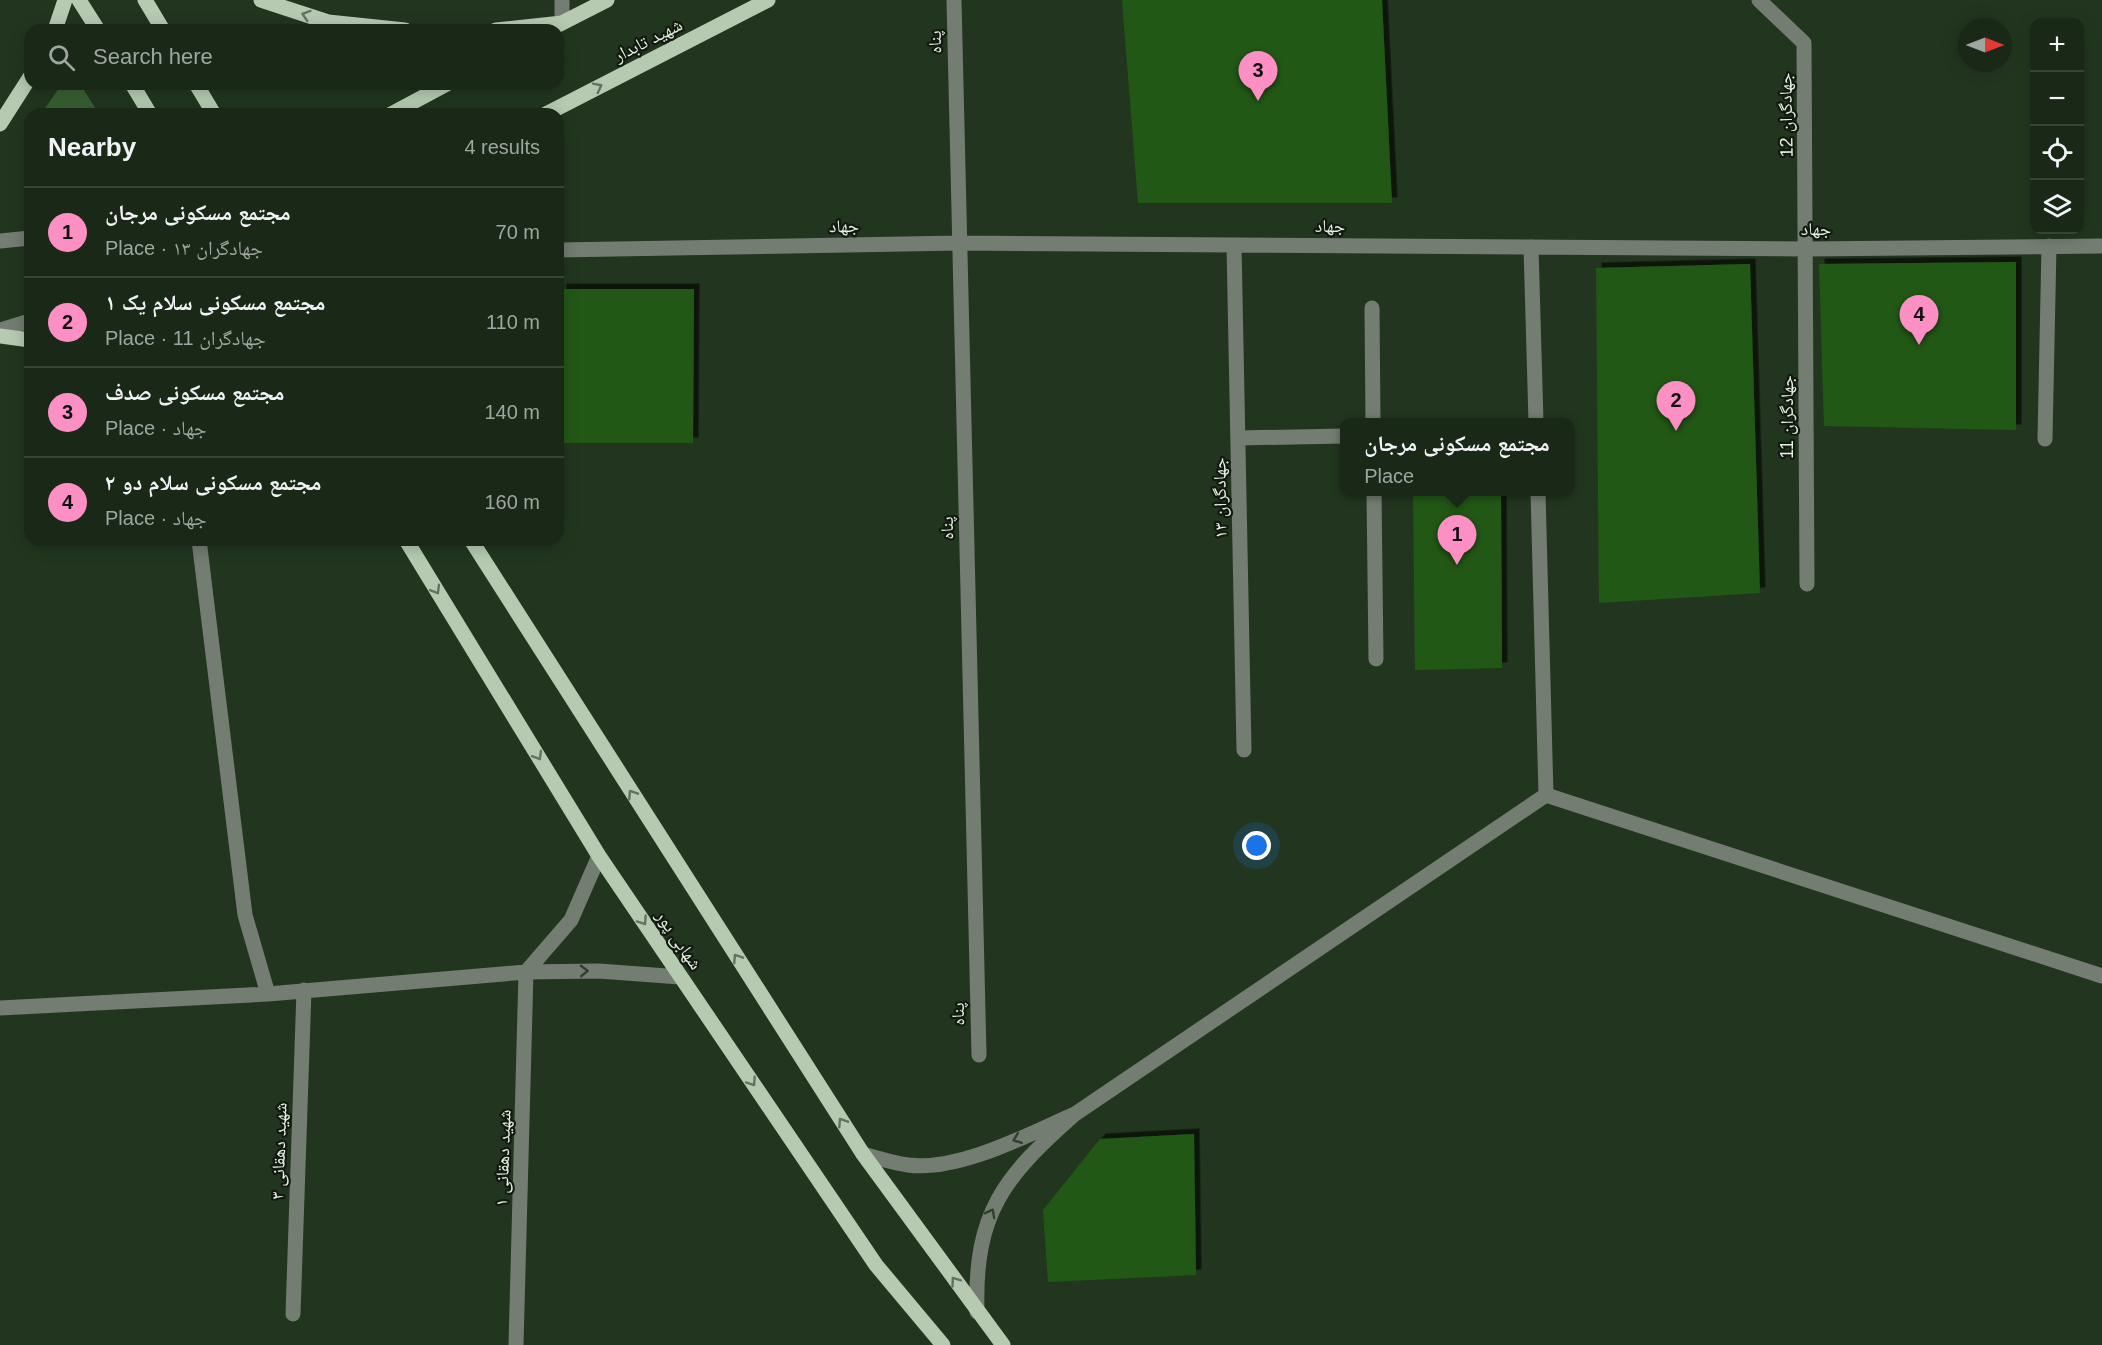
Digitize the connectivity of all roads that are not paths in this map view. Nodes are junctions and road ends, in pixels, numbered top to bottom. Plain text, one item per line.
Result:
1 (65, 0) edge
2 (79, 0) edge
3 (145, 0) edge
4 (261, 0) edge
5 (562, 0) edge
6 (607, 0) edge
7 (768, 0) edge
8 (954, 0) edge
9 (1759, 0) edge
10 (57, 24) edge
11 (94, 24) edge
12 (159, 24) edge
13 (347, 24) edge
14 (556, 24) edge
15 (559, 24) edge
16 (24, 86) edge
17 (136, 90) edge
18 (200, 90) edge
19 (436, 90) edge
20 (146, 108) edge
21 (210, 108) edge
22 (404, 108) edge
23 (558, 108) edge
24 (0, 124) edge
25 (24, 239) edge
26 (0, 241) edge
27 (960, 243) junction
28 (1234, 245) junction
29 (2049, 246) junction
30 (2102, 246) edge
31 (1531, 247) junction
32 (1807, 249) junction
33 (564, 250) edge
34 (1372, 308) dead end
35 (24, 323) edge
36 (0, 330) edge
37 (0, 336) edge
38 (24, 339) edge
39 (1373, 418) edge
40 (1536, 418) edge
41 (1340, 436) edge
42 (1238, 438) junction
43 (2044, 439) dead end
44 (1374, 496) edge
45 (1538, 496) edge
46 (200, 546) edge
47 (410, 546) edge
48 (475, 546) edge
49 (1807, 584) dead end
50 (1376, 659) dead end
51 (1244, 750) dead end
52 (1546, 795) junction
53 (599, 856) junction
54 (526, 972) junction
55 (2102, 976) edge
56 (680, 977) junction
57 (304, 990) junction
58 (268, 994) junction
59 (0, 1008) edge
60 (979, 1055) dead end
61 (1075, 1114) junction
62 (863, 1154) junction
63 (977, 1312) junction
64 (293, 1314) dead end
65 (516, 1345) edge
66 (943, 1345) edge
67 (1003, 1345) edge

1 - 10 main road
2 - 11 main road
3 - 12 main road
13 -> 4 main road
5 - 14 street
6 - 15 main road
23 -> 7 main road, شهید تابدار
8 - 27 street, پناه
9 - 32 street, جهادگران 12
16 - 24 main road
17 - 20 main road
18 - 21 main road
19 - 22 main road
25 - 26 street
27 - 28 street, جهاد
27 - 33 street, جهاد
27 - 60 street, پناه
28 - 31 street, جهاد
28 - 42 street, جهادگران ۱۳
29 - 30 street, جهاد
29 - 32 street, جهاد
29 - 43 street
31 - 32 street, جهاد
31 - 40 street
32 - 49 street, جهادگران 11
34 - 39 street
35 - 36 street
37 - 38 main road
41 - 42 street
42 - 51 street, جهادگران ۱۳
44 - 50 street
45 - 52 street
46 - 58 street
47 -> 53 main road, شهابی پور
62 -> 48 main road
52 - 55 street
52 - 61 street
53 - 54 street
53 -> 56 main road, شهابی پور
54 -> 56 street
54 - 57 street
54 - 65 street, شهید دهقانی ۱
56 -> 66 main road, شهابی پور
57 - 58 street
57 - 64 street, شهید دهقانی ۳
58 - 59 street
61 -> 62 street
63 -> 61 street
63 -> 62 main road
63 - 67 main road

